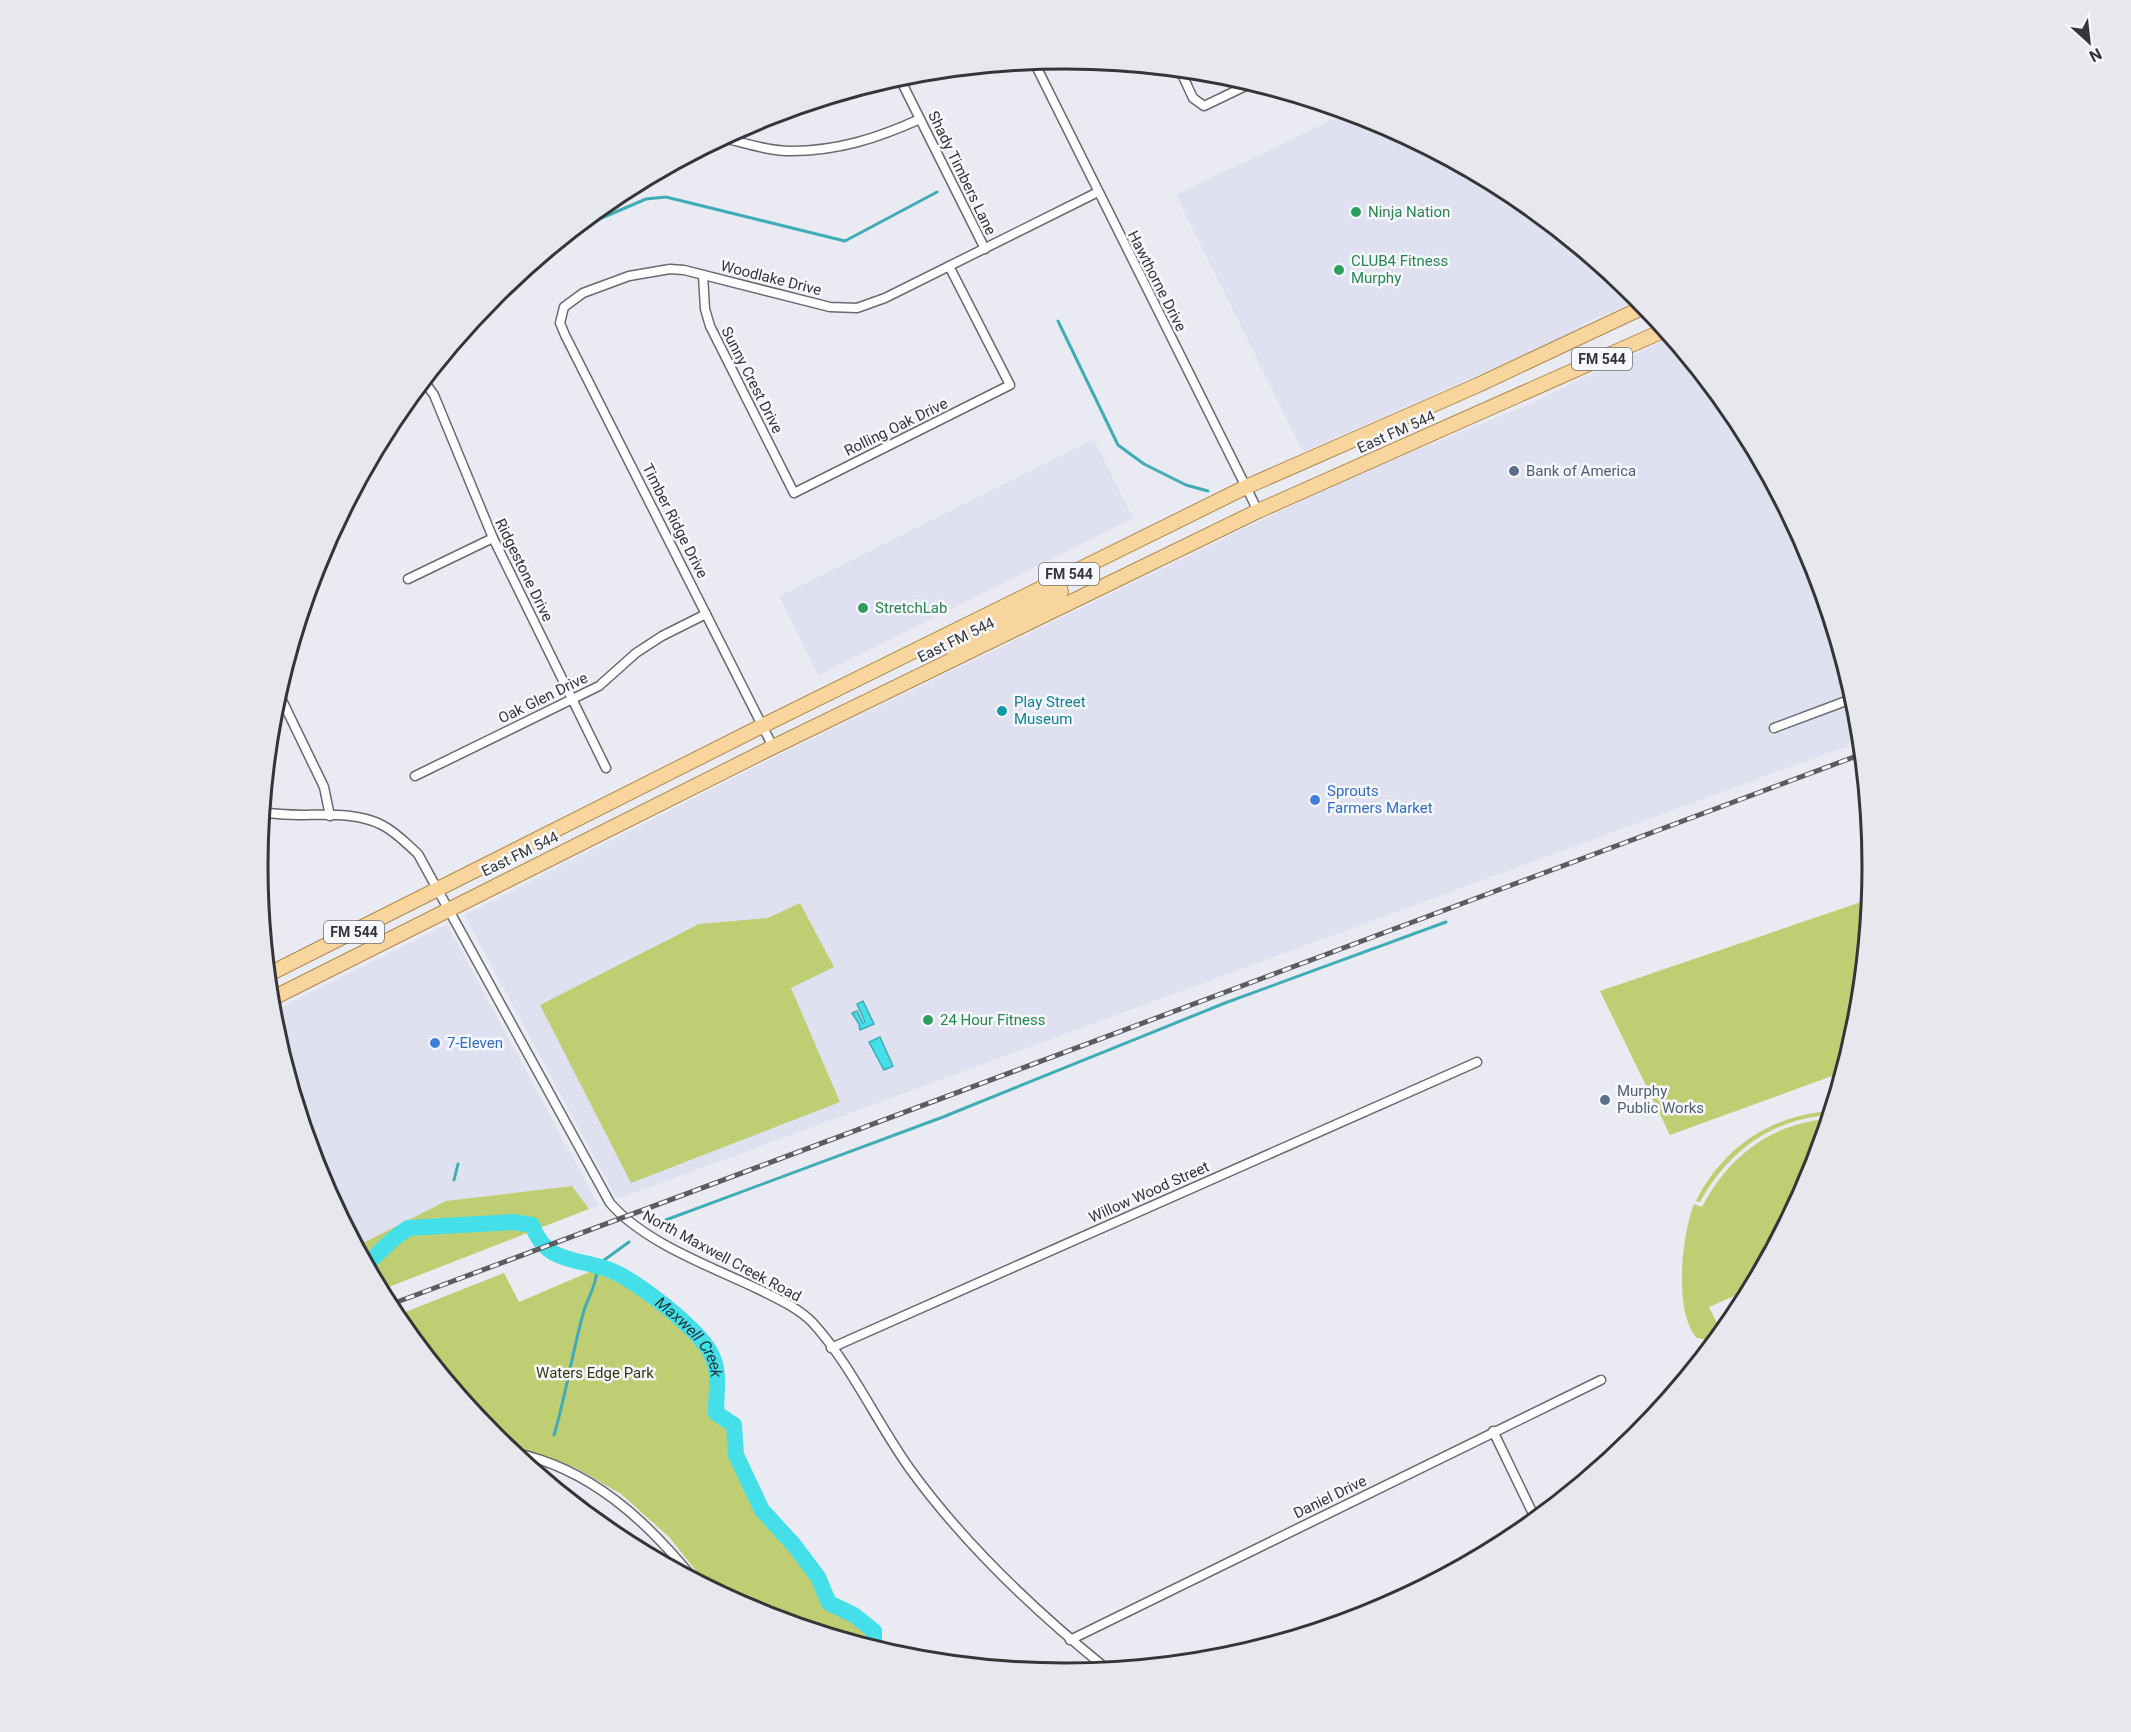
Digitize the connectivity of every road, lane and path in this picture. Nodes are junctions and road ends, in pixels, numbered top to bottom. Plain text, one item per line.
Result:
1 (1038, 70) edge
2 (1184, 78) edge
3 (903, 86) edge
4 (1240, 89) edge
5 (920, 119) junction
6 (736, 141) edge
7 (1098, 192) junction
8 (985, 249) junction
9 (950, 266) junction
10 (703, 275) junction
11 (564, 307) joint
12 (1637, 310) edge
13 (1658, 333) edge
14 (1528, 361) junction
15 (428, 387) edge
16 (1538, 387) junction
17 (1246, 487) junction
18 (794, 493) joint
19 (1258, 511) junction
20 (492, 538) junction
21 (408, 579) dead end
22 (1057, 580) junction
23 (706, 614) junction
24 (949, 662) junction
25 (573, 700) junction
26 (1845, 701) edge
27 (285, 707) edge
28 (762, 726) junction
29 (1774, 728) dead end
30 (773, 747) junction
31 (606, 768) dead end
32 (416, 776) dead end
33 (270, 812) edge
34 (330, 816) junction
35 (439, 890) junction
36 (448, 908) junction
37 (275, 971) edge
38 (279, 995) edge
39 (1477, 1062) dead end
40 (831, 1348) junction
41 (1601, 1380) dead end
42 (1493, 1431) junction
43 (536, 1461) edge
44 (1532, 1512) edge
45 (677, 1558) junction
46 (675, 1560) edge
47 (682, 1564) edge
48 (1071, 1640) junction
49 (1098, 1662) edge

1 - 7 street, Hawthorne Drive
2 - 4 street
3 - 5 street, Shady Timbers Lane
5 - 6 street
5 - 8 street, Shady Timbers Lane
7 - 8 street, Woodlake Drive
7 - 17 street, Hawthorne Drive
8 - 9 street, Woodlake Drive
9 - 10 street, Woodlake Drive
9 - 18 street, Rolling Oak Drive
10 - 11 street, Woodlake Drive
10 - 18 street, Sunny Crest Drive
11 - 23 street, Timber Ridge Drive
12 - 14 main road, East FM 544 / FM 544
13 - 16 main road, East FM 544 / FM 544
14 - 16 main road
14 - 17 main road, East FM 544 / FM 544
15 - 20 street, Ridgestone Drive
16 - 19 main road, East FM 544 / FM 544
17 - 19 street, Hawthorne Drive
17 - 22 main road, East FM 544 / FM 544
19 - 24 main road, East FM 544 / FM 544
20 - 21 street
20 - 25 street, Ridgestone Drive
22 - 24 main road
22 - 28 main road, East FM 544 / FM 544
23 - 25 street, Oak Glen Drive
23 - 28 street, Timber Ridge Drive
24 - 30 main road, East FM 544 / FM 544
25 - 31 street, Ridgestone Drive
25 - 32 street, Oak Glen Drive
26 - 29 street
27 - 34 street
28 - 30 street, Timber Ridge Drive
28 - 35 main road, East FM 544 / FM 544
30 - 36 main road, East FM 544 / FM 544
33 - 34 street, North Maxwell Creek Road
34 - 35 street, North Maxwell Creek Road
35 - 36 street, North Maxwell Creek Road
35 - 37 main road, East FM 544 / FM 544
36 - 38 main road, East FM 544 / FM 544
36 - 40 street, North Maxwell Creek Road
39 - 40 street, Willow Wood Street
40 - 48 street, North Maxwell Creek Road
41 - 42 street, Daniel Drive
42 - 44 street
42 - 48 street, Daniel Drive
43 - 45 street
45 - 46 street
45 - 47 street
48 - 49 street, North Maxwell Creek Road

